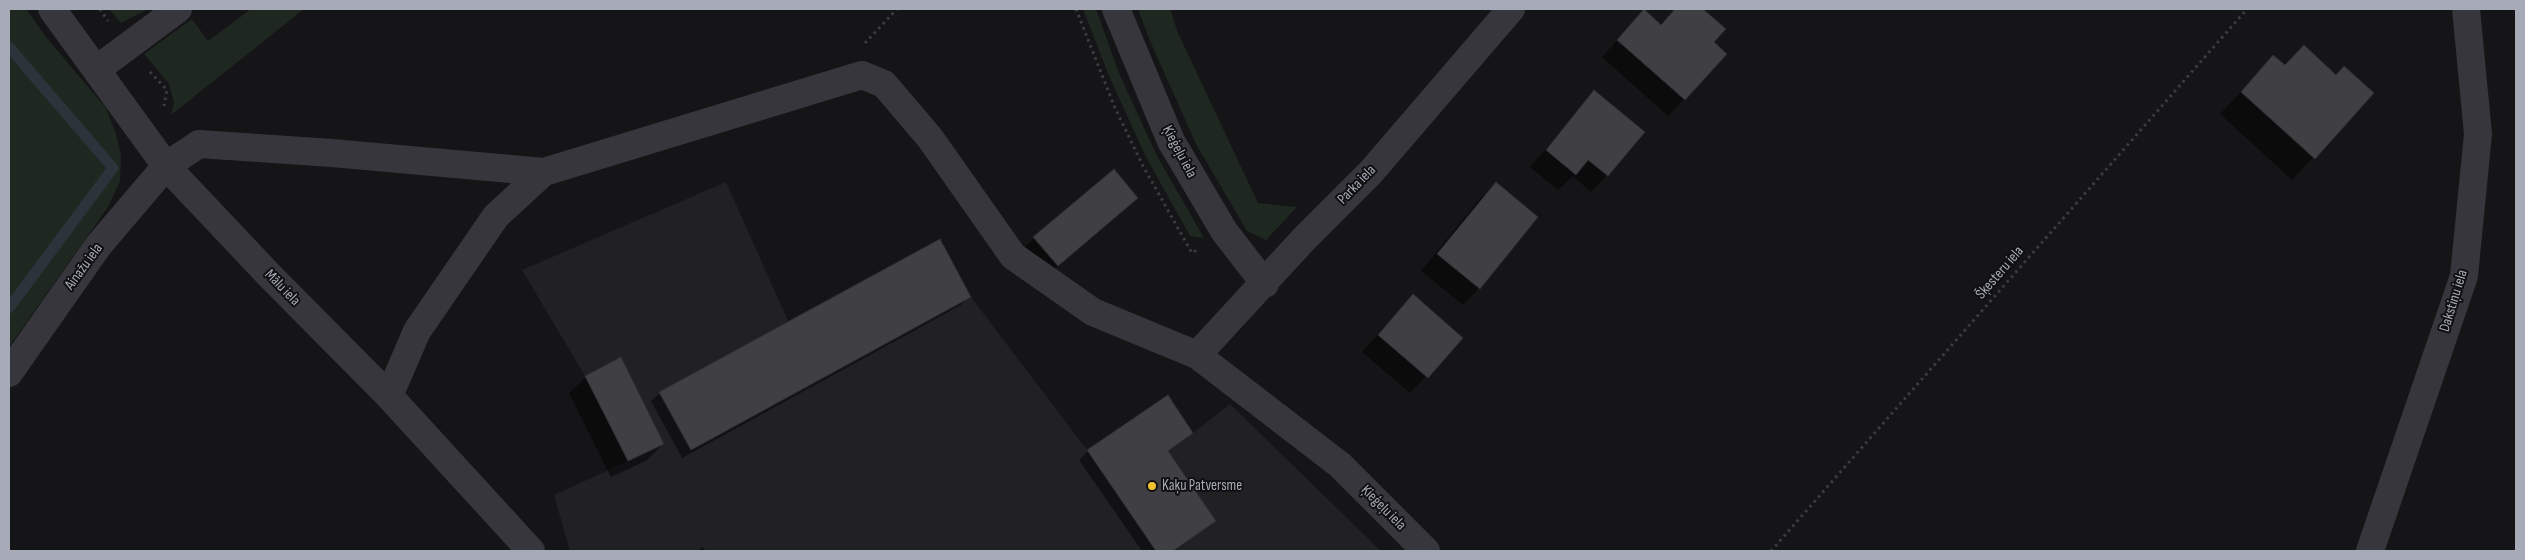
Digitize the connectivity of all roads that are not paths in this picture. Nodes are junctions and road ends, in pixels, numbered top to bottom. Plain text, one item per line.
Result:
1 (52, 9) edge
2 (178, 9) edge
3 (1116, 9) edge
4 (1510, 9) edge
5 (2466, 9) edge
6 (97, 69) junction
7 (166, 166) junction
8 (544, 172) junction
9 (1265, 284) junction
10 (1197, 355) junction
11 (9, 373) edge
12 (388, 396) junction
13 (530, 551) edge
14 (1426, 551) edge
15 (2370, 551) edge

1 - 6 street, Mālu iela
2 - 6 street
3 - 9 street, Ķieģeļu iela
4 - 9 street, Parka iela
5 - 15 street, Dakstiņu iela
6 - 7 street, Mālu iela
7 - 8 street, Ainažu iela
7 - 11 street, Ainažu iela
7 - 12 street, Mālu iela
8 - 10 street, Ķieģeļu iela
8 - 12 street
9 - 10 street, Parka iela
10 - 14 street, Ķieģeļu iela
12 - 13 street, Mālu iela

